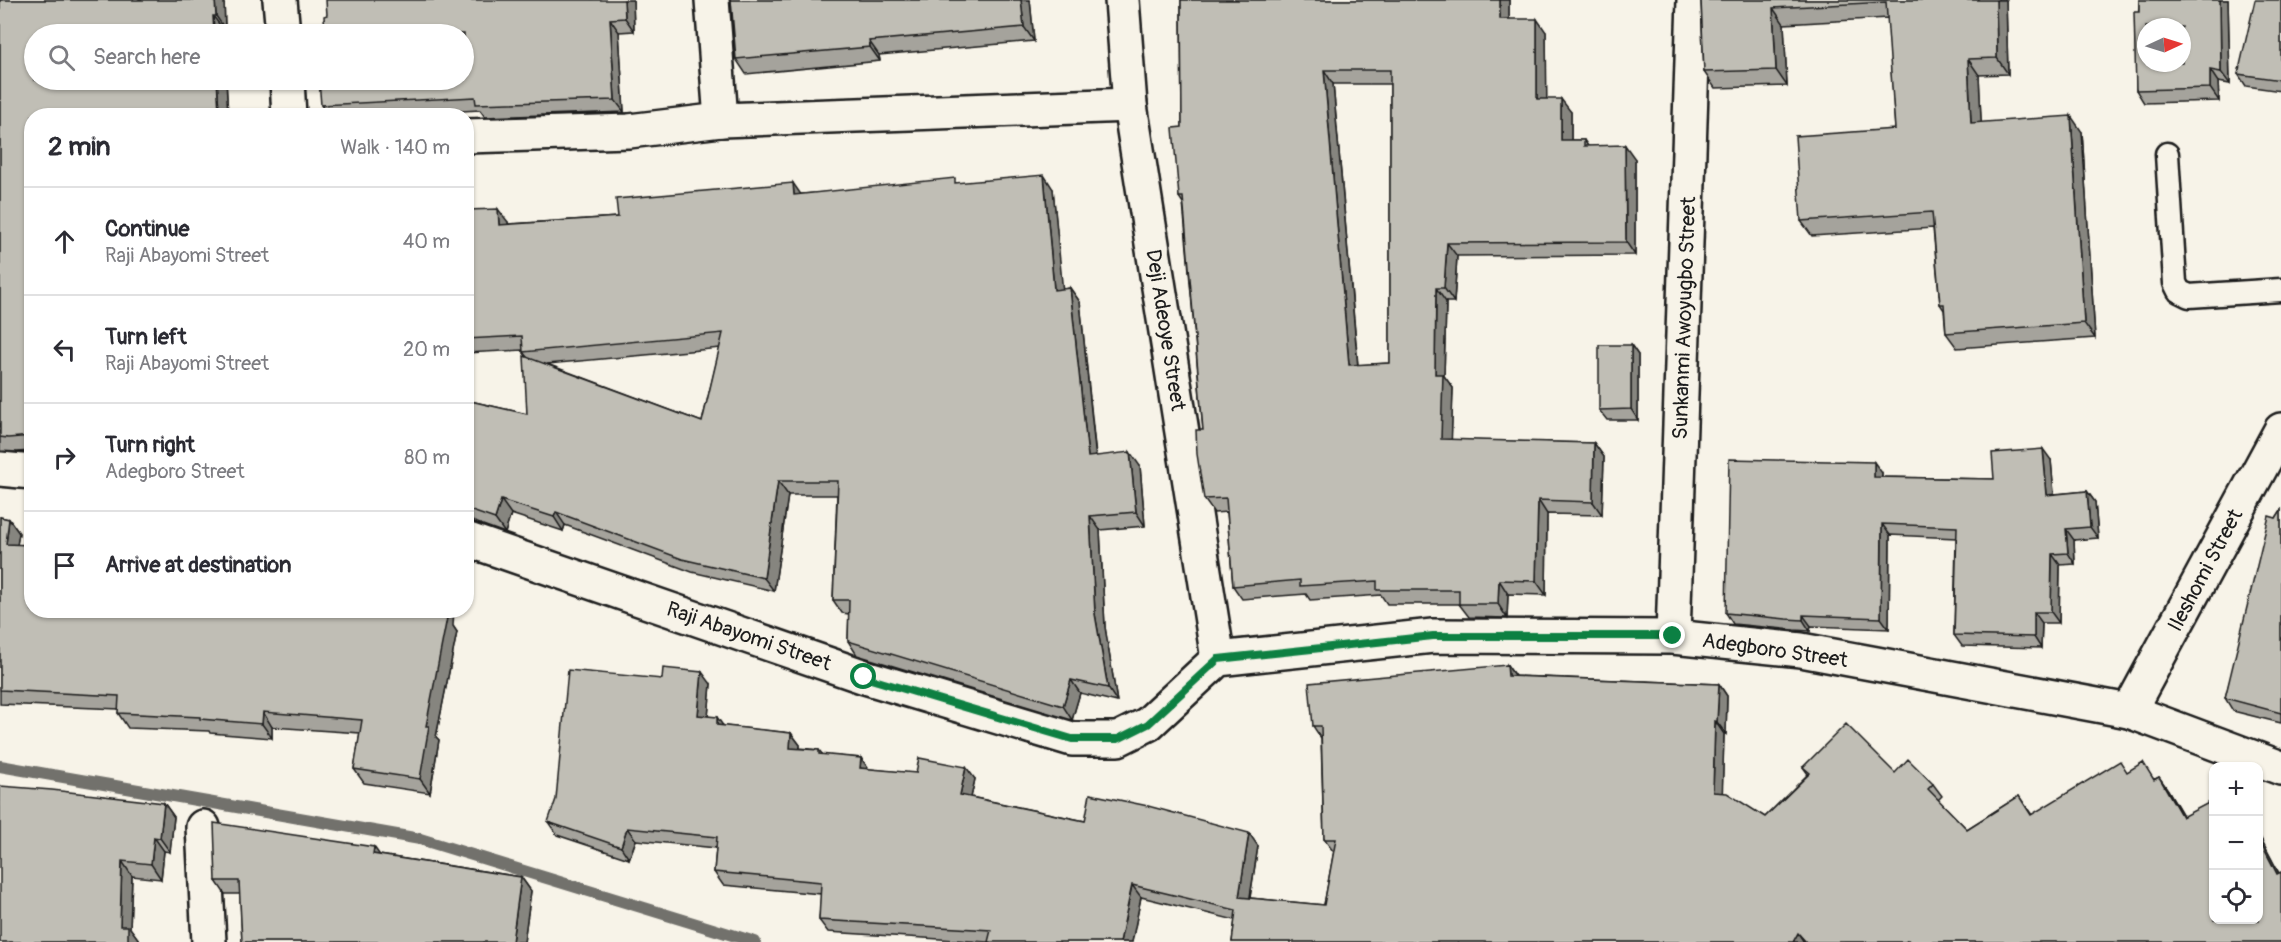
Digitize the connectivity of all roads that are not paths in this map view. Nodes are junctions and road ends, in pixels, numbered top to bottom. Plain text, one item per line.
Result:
1 (280, 0) edge
2 (712, 0) edge
3 (1122, 0) edge
4 (1694, 0) edge
5 (282, 24) edge
6 (287, 90) edge
7 (1130, 105) junction
8 (288, 108) edge
9 (721, 120) junction
10 (474, 136) edge
11 (2167, 154) dead end
12 (2281, 290) edge
13 (2281, 430) edge
14 (0, 469) edge
15 (24, 471) edge
16 (474, 542) edge
17 (1673, 636) junction
18 (1218, 659) junction
19 (2129, 711) junction
20 (2281, 768) edge
21 (203, 827) dead end
22 (209, 942) edge

1 - 5 street
2 - 9 street
3 - 7 street, Deji Adeoye Street
4 - 17 street, Sunkanmi Awoyugbo Street
6 - 8 street
7 - 9 street
7 - 18 street, Deji Adeoye Street
9 - 10 street
11 - 12 lane
13 - 19 street, Ileshomi Street
14 - 15 street
16 - 18 street, Raji Abayomi Street
17 - 18 street, Adegboro Street
17 - 19 street, Adegboro Street
19 - 20 street, Adegboro Street
21 - 22 street

